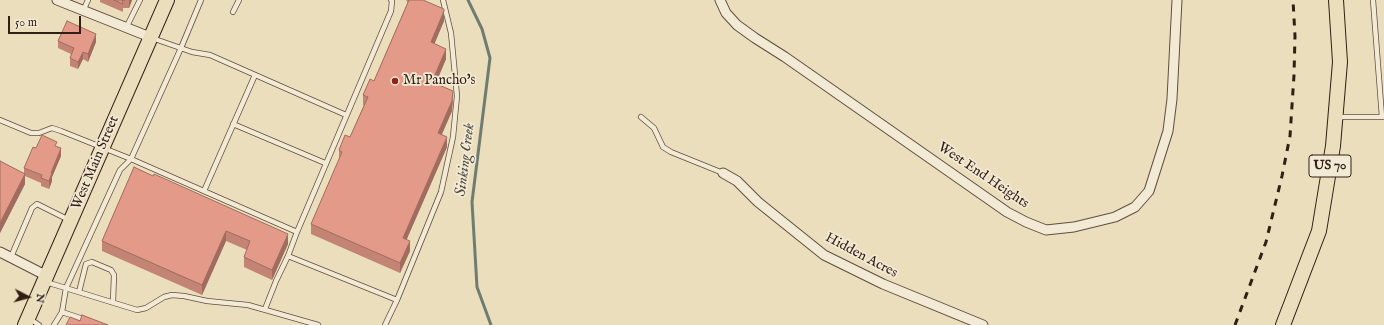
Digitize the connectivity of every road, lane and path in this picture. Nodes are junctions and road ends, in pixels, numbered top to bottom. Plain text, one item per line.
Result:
1 (57, 0) edge
2 (88, 0) edge
3 (140, 0) edge
4 (167, 0) edge
5 (201, 0) edge
6 (239, 0) edge
7 (391, 0) edge
8 (443, 0) edge
9 (720, 0) edge
10 (1177, 0) edge
11 (1336, 0) edge
12 (1374, 0) edge
13 (83, 11) junction
14 (233, 12) dead end
15 (126, 28) junction
16 (150, 37) junction
17 (181, 48) junction
18 (255, 75) junction
19 (346, 115) junction
20 (641, 117) dead end
21 (1336, 117) junction
22 (1383, 117) edge
23 (0, 120) edge
24 (233, 124) junction
25 (102, 148) junction
26 (131, 159) junction
27 (325, 163) junction
28 (723, 173) joint
29 (204, 192) junction
30 (71, 221) junction
31 (297, 232) junction
32 (0, 252) edge
33 (288, 256) junction
34 (11, 257) junction
35 (46, 278) junction
36 (66, 288) junction
37 (79, 292) junction
38 (397, 300) junction
39 (113, 302) junction
40 (265, 309) junction
41 (62, 312) junction
42 (31, 323) edge
43 (94, 323) edge
44 (54, 325) edge
45 (318, 325) edge
46 (385, 325) edge
47 (983, 325) edge
48 (1283, 325) edge

1 - 13 street
2 - 13 lane
3 - 15 lane
4 - 16 main road, West Main Street
5 - 17 lane
6 - 14 lane
7 - 19 lane
8 - 38 lane
9 - 10 street, West End Heights
11 - 21 main road, US 70
12 - 22 lane
13 - 15 street
15 - 16 street
16 - 17 lane
16 - 25 main road, West Main Street
17 - 18 lane
17 - 26 lane
18 - 19 lane
18 - 24 lane
19 - 27 lane
20 - 28 lane
21 - 22 lane
21 - 48 main road, US 70
23 - 25 lane
24 - 27 lane
24 - 29 lane
25 - 26 lane
25 - 30 main road, West Main Street
26 - 29 lane
26 - 36 lane
27 - 31 lane
28 - 47 street, Hidden Acres
29 - 31 lane
30 - 34 lane
30 - 35 main road, West Main Street
31 - 33 lane
32 - 34 street
33 - 38 lane
33 - 40 lane
34 - 35 street
35 - 36 lane
35 - 42 main road, West Main Street
36 - 37 lane
36 - 41 lane
37 - 39 lane
37 - 39 lane
38 - 46 lane
39 - 40 lane
40 - 45 lane
41 - 43 lane
41 - 44 lane

